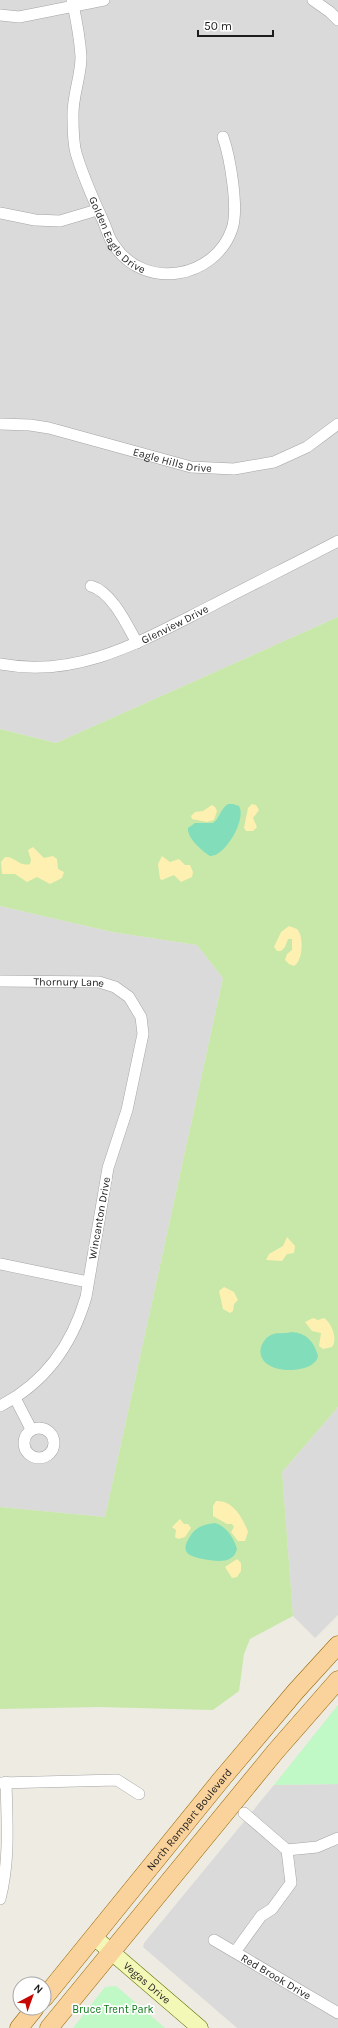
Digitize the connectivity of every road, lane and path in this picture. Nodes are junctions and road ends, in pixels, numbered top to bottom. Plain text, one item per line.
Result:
1 (104, 0) edge
2 (313, 0) edge
3 (73, 4) edge
4 (0, 15) edge
5 (338, 20) edge
6 (223, 137) dead end
7 (98, 210) junction
8 (0, 213) edge
9 (0, 424) edge
10 (338, 424) edge
11 (338, 541) edge
12 (91, 586) dead end
13 (137, 643) junction
14 (0, 664) edge
15 (0, 981) edge
16 (133, 1001) joint
17 (0, 1264) edge
18 (88, 1282) junction
19 (15, 1398) junction
20 (0, 1406) edge
21 (31, 1429) dead end
22 (338, 1645) edge
23 (338, 1680) edge
24 (3, 1783) edge
25 (139, 1794) dead end
26 (244, 1813) dead end
27 (338, 1838) edge
28 (288, 1850) junction
29 (0, 1899) edge
30 (94, 1937) junction
31 (214, 1940) dead end
32 (112, 1952) junction
33 (234, 1952) junction
34 (52, 1988) edge
35 (338, 2013) edge
36 (28, 2016) edge
37 (18, 2028) edge
38 (49, 2028) edge
39 (200, 2028) edge

1 - 3 street
2 - 5 street
3 - 4 street
3 - 7 street, Golden Eagle Drive
6 - 7 street, Golden Eagle Drive
7 - 8 street
9 - 10 street, Eagle Hills Drive
11 - 13 street, Glenview Drive
12 - 13 street
13 - 14 street, Glenview Drive
15 - 16 street, Thornury Lane
16 - 18 street, Wincanton Drive
17 - 18 street
18 - 19 street, Wincanton Drive
19 - 20 street, Wincanton Drive
19 - 21 street
22 - 30 main road, North Rampart Boulevard
23 - 32 main road
24 - 25 street
24 - 29 street
26 - 28 street
27 - 28 street
28 - 33 street
30 - 32 main road, Vegas Drive
30 - 34 main road, North Rampart Boulevard
31 - 33 street, Red Brook Drive
32 - 38 main road
32 - 39 main road, Vegas Drive
33 - 35 street, Red Brook Drive
36 - 37 main road

